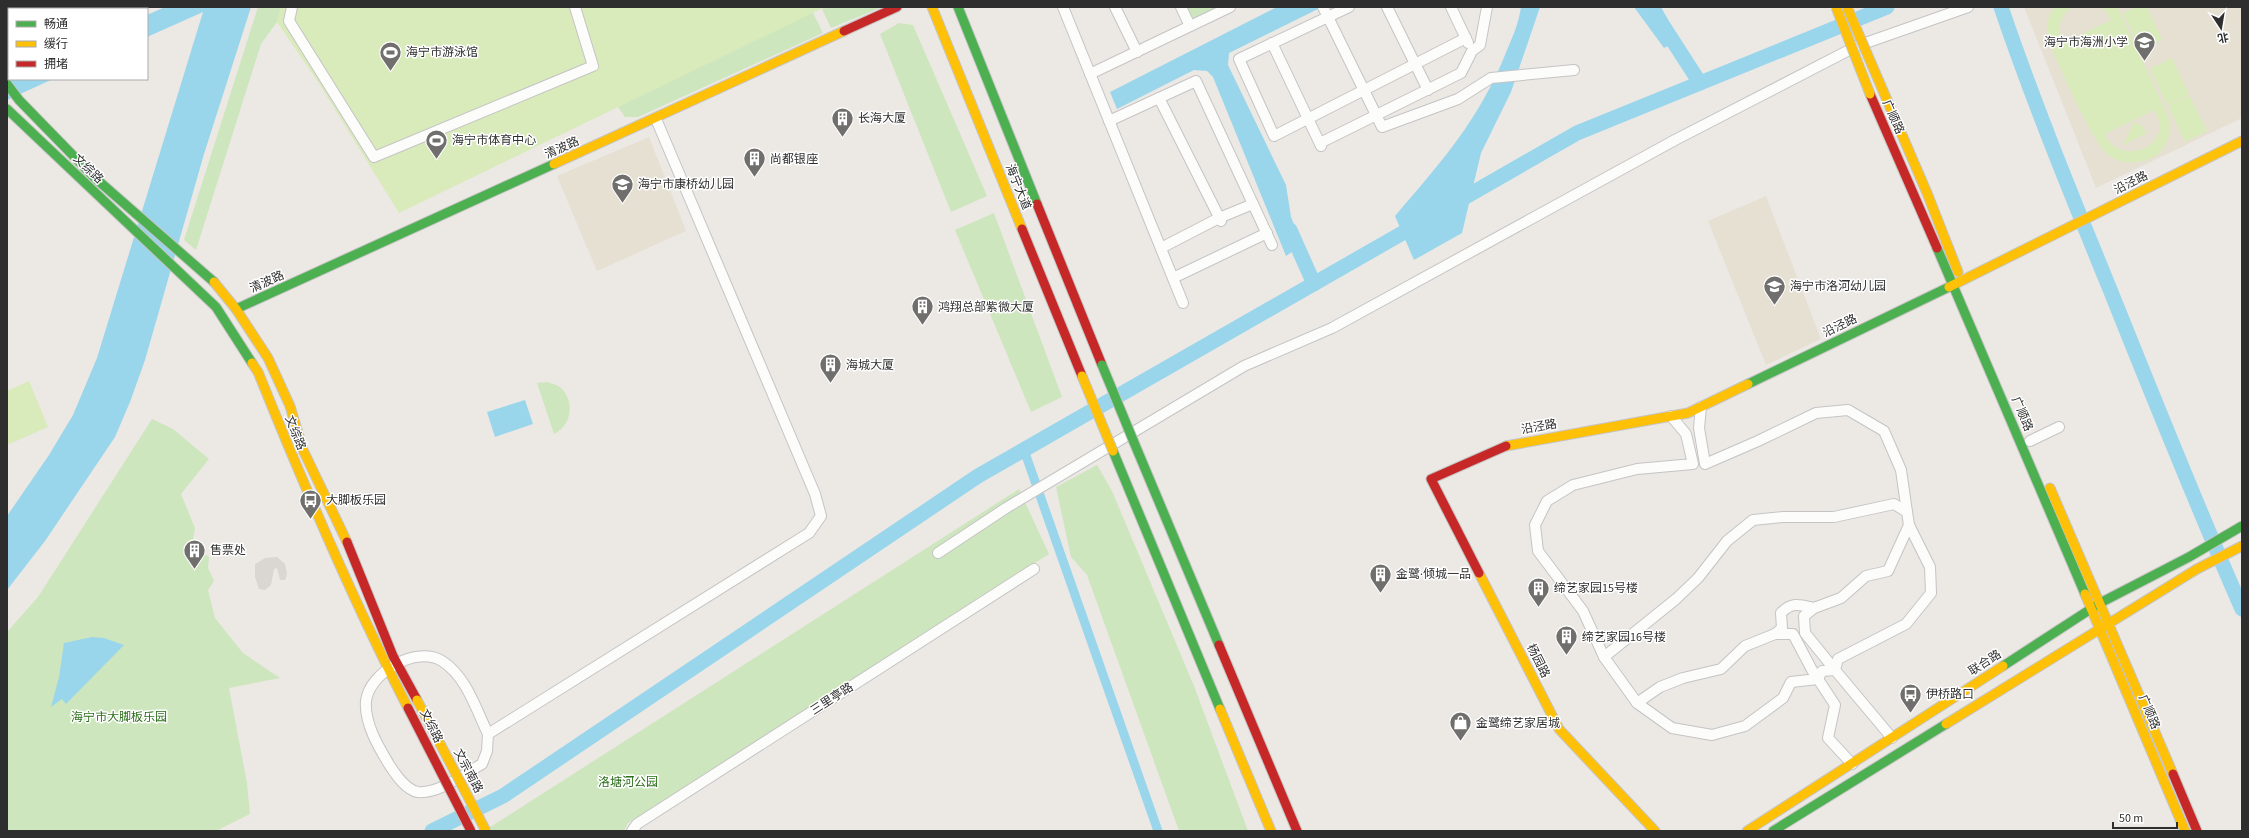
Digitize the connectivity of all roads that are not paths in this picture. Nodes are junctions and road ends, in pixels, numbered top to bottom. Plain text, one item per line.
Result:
1 (292, 7) edge
2 (575, 7) edge
3 (897, 7) edge
4 (932, 7) edge
5 (958, 7) edge
6 (1063, 7) edge
7 (1115, 7) edge
8 (1181, 7) edge
9 (1230, 7) edge
10 (1349, 7) edge
11 (1386, 7) edge
12 (1451, 7) edge
13 (1487, 7) edge
14 (1836, 7) edge
15 (1847, 7) edge
16 (1968, 7) edge
17 (1216, 10) edge
18 (1326, 14) edge
19 (1190, 26) junction
20 (1466, 38) junction
21 (1272, 43) junction
22 (1472, 51) junction
23 (1136, 52) junction
24 (1415, 64) junction
25 (1574, 70) dead end
26 (1090, 74) junction
27 (7, 84) edge
28 (1364, 90) junction
29 (1428, 90) junction
30 (1160, 98) junction
31 (7, 109) edge
32 (1376, 116) junction
33 (656, 119) junction
34 (1308, 119) junction
35 (1109, 121) junction
36 (2242, 141) edge
37 (1253, 204) junction
38 (1220, 219) junction
39 (1266, 232) junction
40 (1272, 245) dead end
41 (1161, 248) junction
42 (1173, 278) junction
43 (1960, 284) junction
44 (1183, 303) dead end
45 (236, 309) junction
46 (1989, 345) dead end
47 (1995, 359) dead end
48 (2001, 373) dead end
49 (1701, 407) junction
50 (1671, 416) junction
51 (2059, 426) dead end
52 (2030, 441) junction
53 (1431, 479) joint
54 (1907, 512) junction
55 (1909, 525) junction
56 (2241, 526) edge
57 (2242, 546) edge
58 (938, 553) dead end
59 (1034, 569) dead end
60 (2100, 603) junction
61 (1814, 608) junction
62 (2091, 609) junction
63 (2104, 626) junction
64 (1775, 634) junction
65 (1604, 657) junction
66 (398, 663) junction
67 (388, 669) junction
68 (1835, 670) junction
69 (1818, 680) junction
70 (1637, 703) junction
71 (488, 734) junction
72 (1892, 738) junction
73 (1852, 764) junction
74 (471, 831) edge
75 (486, 831) edge
76 (632, 831) edge
77 (1271, 831) edge
78 (1297, 831) edge
79 (1655, 831) edge
80 (1747, 831) edge
81 (1773, 831) edge
82 (2185, 831) edge
83 (2197, 831) edge

1 - 2 street
3 - 33 main road, 清波路
4 - 77 main road, 海宁大道, bridge
5 - 78 main road, 海宁大道, bridge
6 - 26 street
7 - 23 street
8 - 19 street
9 - 17 street
10 - 18 street
11 - 24 street
12 - 20 street
13 - 22 street
14 - 43 main road, 广顺路, bridge
15 - 43 main road, 广顺路, bridge
16 - 58 street
17 - 19 street
18 - 21 street
18 - 28 street
19 - 23 street
20 - 22 street
20 - 24 street
21 - 34 street
21 - 34 street
22 - 29 street
23 - 26 street
24 - 28 street
24 - 29 street
25 - 32 street
26 - 35 street
27 - 45 main road, 文宗南路
28 - 32 street
28 - 34 street
29 - 32 street
30 - 35 street
30 - 37 street
30 - 38 street
31 - 67 main road, 文综路
32 - 34 street
33 - 45 main road, 清波路
33 - 71 street
35 - 41 street
36 - 43 main road, 沿泾路
37 - 38 street
37 - 39 street
38 - 41 street
39 - 40 street
39 - 42 street
41 - 42 street
42 - 44 street
43 - 49 main road, 沿泾路
43 - 62 main road, 广顺路
45 - 66 main road, 文宗南路
46 - 47 main road
48 - 52 main road, 广顺路
49 - 50 main road, 沿泾路
49 - 54 street
50 - 53 main road, 沿泾路
50 - 65 street
51 - 52 street
52 - 60 main road, 广顺路
53 - 79 main road, 杨园路
54 - 55 street
54 - 65 street
55 - 61 street
55 - 68 street
56 - 60 main road, 联合路
57 - 63 main road
59 - 76 street, 三里亭路
60 - 62 main road, 联合路
60 - 63 main road, 广顺路
61 - 64 street
61 - 68 street
62 - 63 main road, 广顺路
62 - 72 main road, 联合路
63 - 81 main road
63 - 82 main road, 广顺路
63 - 83 main road, 广顺路
64 - 69 street
64 - 70 street
65 - 70 street
66 - 67 street
66 - 71 street
66 - 75 main road, 文宗南路, bridge
67 - 71 street
67 - 74 main road, 文综路, bridge
68 - 69 street
68 - 72 street
69 - 70 street
69 - 73 street
72 - 73 main road, 联合路
73 - 80 main road, 联合路

